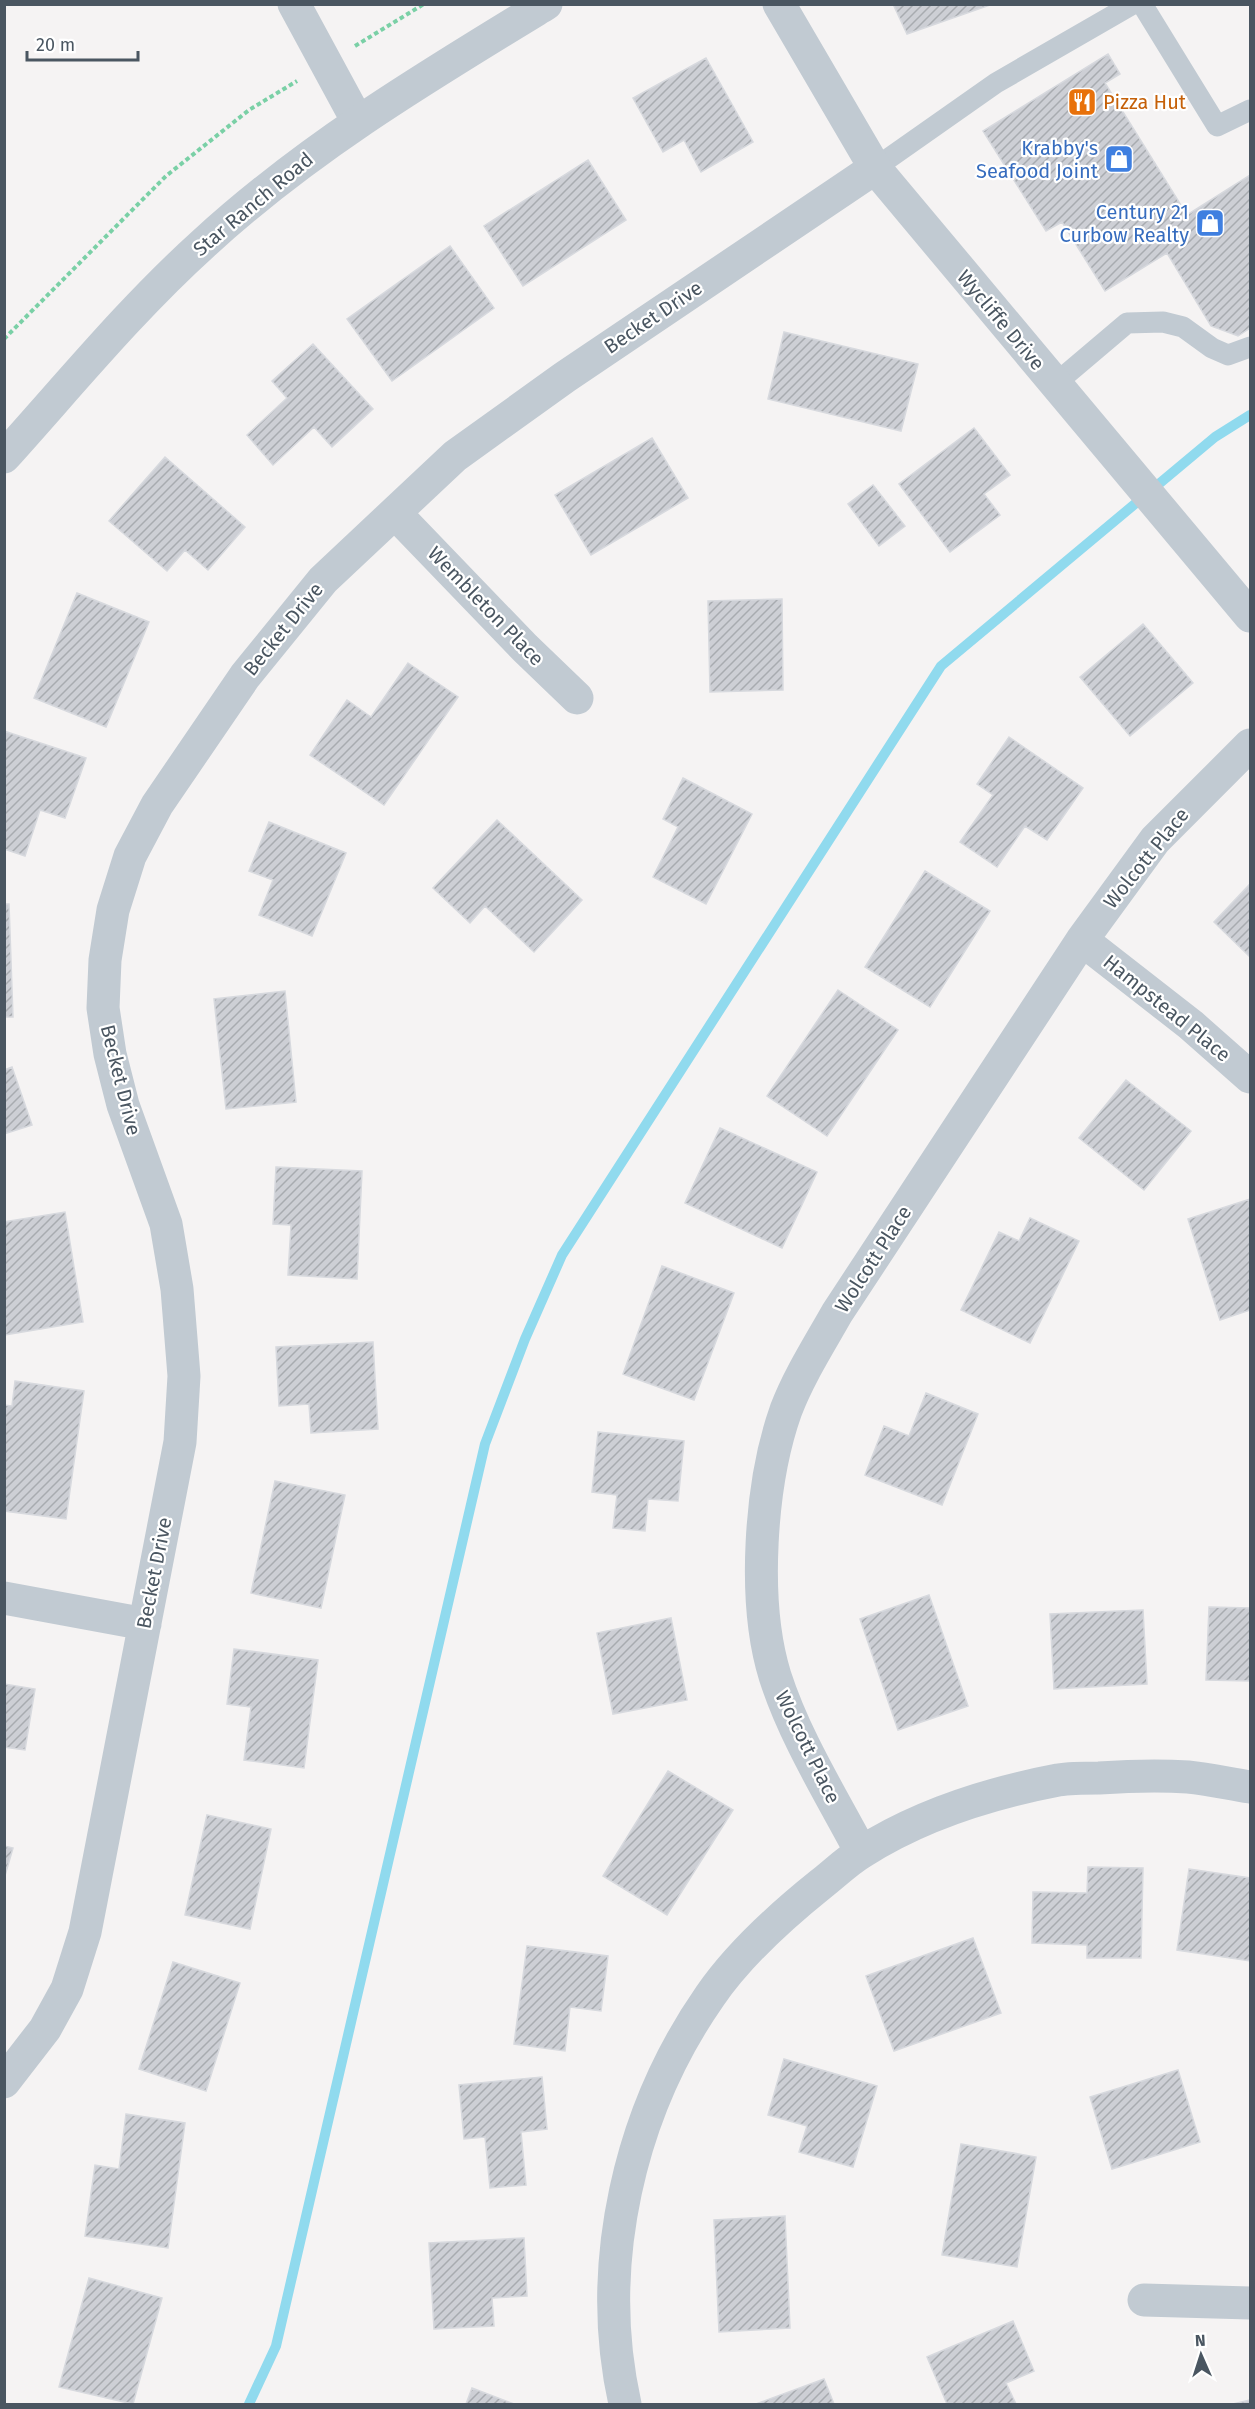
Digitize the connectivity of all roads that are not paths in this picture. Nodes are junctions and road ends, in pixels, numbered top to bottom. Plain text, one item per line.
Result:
1 (294, 4) edge
2 (546, 4) edge
3 (779, 4) edge
4 (1133, 4) edge
5 (1142, 4) edge
6 (1251, 110) edge
7 (358, 122) junction
8 (875, 168) junction
9 (1251, 347) edge
10 (1055, 384) junction
11 (4, 457) edge
12 (395, 513) junction
13 (1251, 616) edge
14 (577, 698) dead end
15 (1251, 745) edge
16 (1082, 940) junction
17 (1251, 1077) edge
18 (4, 1598) edge
19 (145, 1624) junction
20 (1251, 1787) edge
21 (861, 1852) junction
22 (4, 2082) edge
23 (1144, 2300) dead end
24 (1251, 2303) edge
25 (626, 2404) edge

1 - 7 street
2 - 7 street, Star Ranch Road
3 - 8 street, Wycliffe Drive
4 - 8 lane
5 - 6 lane
7 - 11 street, Star Ranch Road
8 - 10 street, Wycliffe Drive
8 - 12 street, Becket Drive
9 - 10 lane
10 - 13 street, Wycliffe Drive
12 - 14 street, Wembleton Place
12 - 19 street, Becket Drive
15 - 16 street, Wolcott Place
16 - 17 street, Hampstead Place
16 - 21 street, Wolcott Place
18 - 19 street
19 - 22 street, Becket Drive
20 - 21 street
21 - 25 street
23 - 24 street

